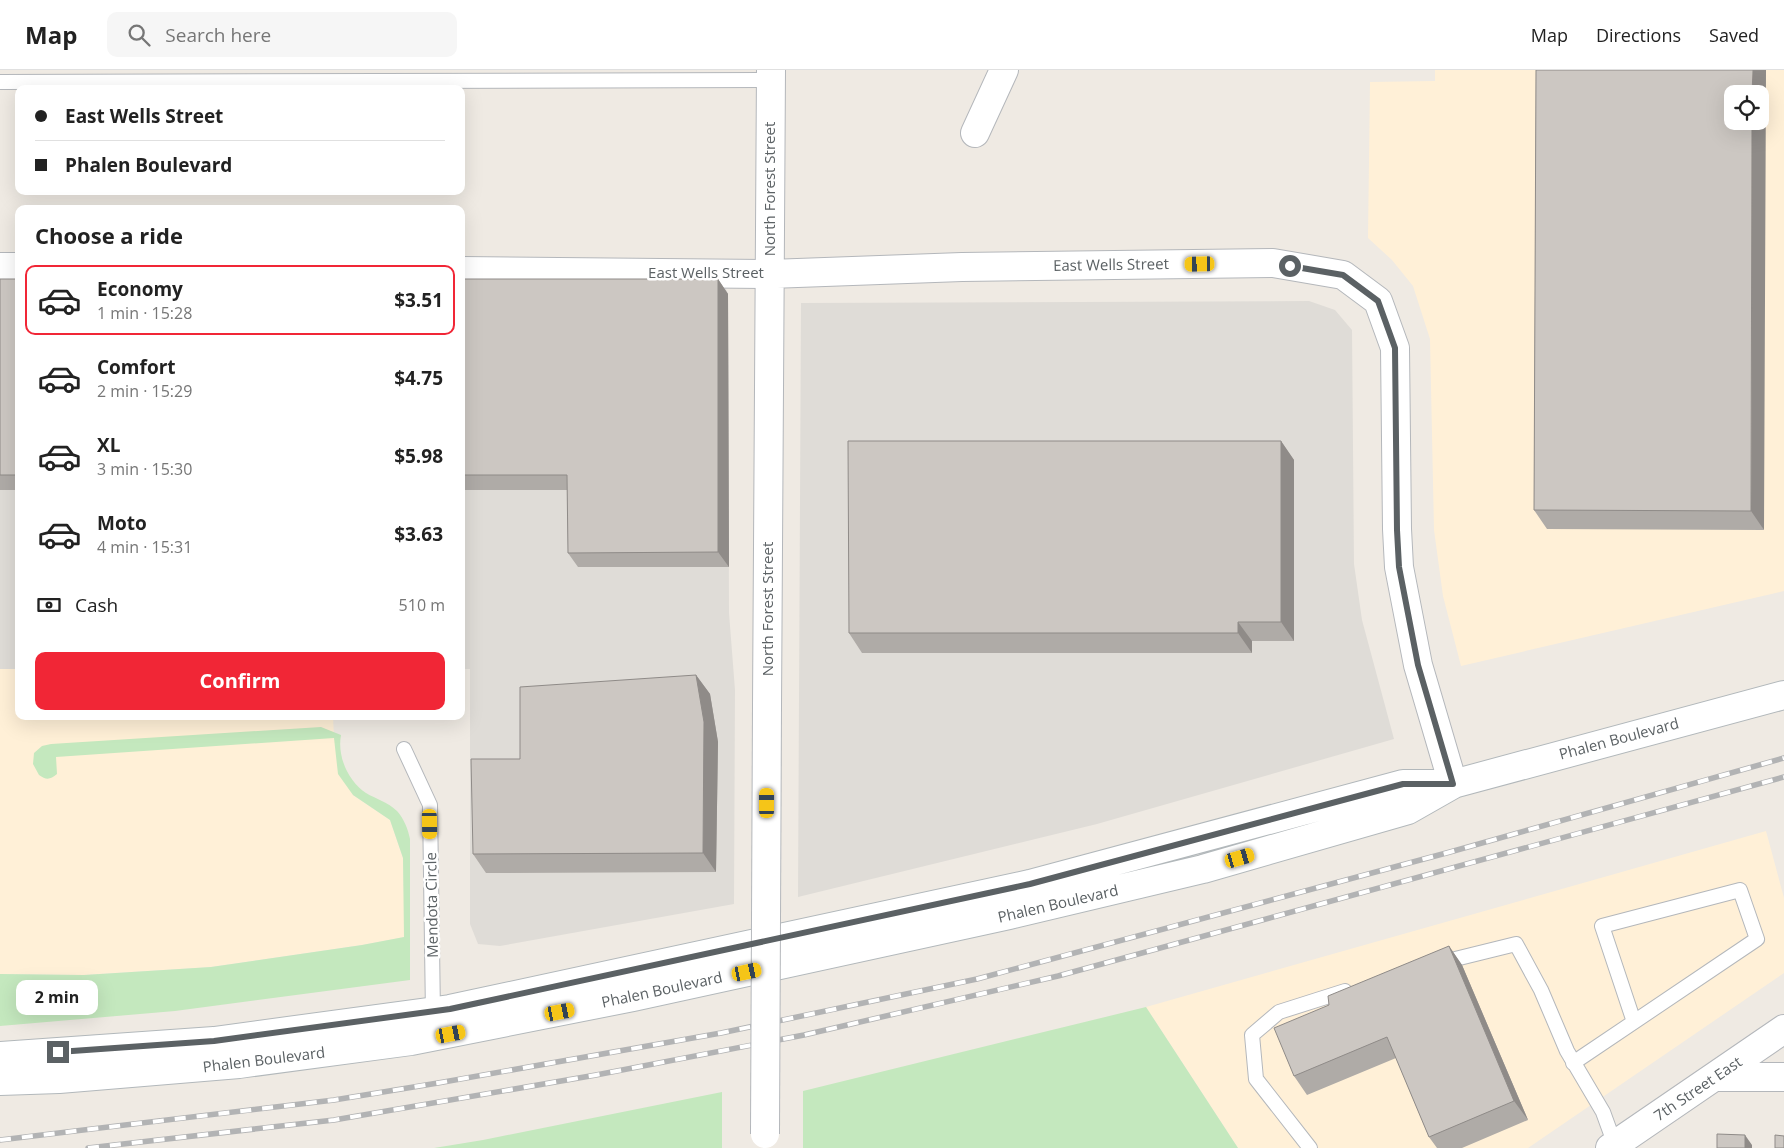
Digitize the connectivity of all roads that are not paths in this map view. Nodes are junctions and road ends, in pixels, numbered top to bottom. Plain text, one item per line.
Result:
1 (1004, 70) edge
2 (771, 75) edge
3 (0, 82) edge
4 (975, 133) dead end
5 (0, 267) edge
6 (15, 268) edge
7 (465, 271) edge
8 (770, 274) junction
9 (1784, 695) edge
10 (404, 749) dead end
11 (1453, 784) junction
12 (1423, 967) edge
13 (1359, 986) edge
14 (1634, 1022) junction
15 (433, 1024) junction
16 (1784, 1029) edge
17 (0, 1056) edge
18 (1574, 1063) junction
19 (1716, 1077) junction
20 (1784, 1077) edge
21 (0, 1081) edge
22 (765, 1141) edge
23 (1613, 1146) edge
24 (1310, 1148) edge

1 - 4 street
2 - 3 lane
2 - 8 street, North Forest Street
5 - 6 street
7 - 8 street, East Wells Street
8 - 11 street, East Wells Street
8 - 22 street, North Forest Street, bridge
9 - 11 street, Phalen Boulevard
10 - 15 lane, Mendota Circle
11 - 15 street, Phalen Boulevard
12 - 18 lane
13 - 24 lane
14 - 14 lane
14 - 18 lane
15 - 17 street, Phalen Boulevard
15 - 21 street, Phalen Boulevard
16 - 19 street, 7th Street East
18 - 23 lane
19 - 20 street
19 - 23 street, 7th Street East

